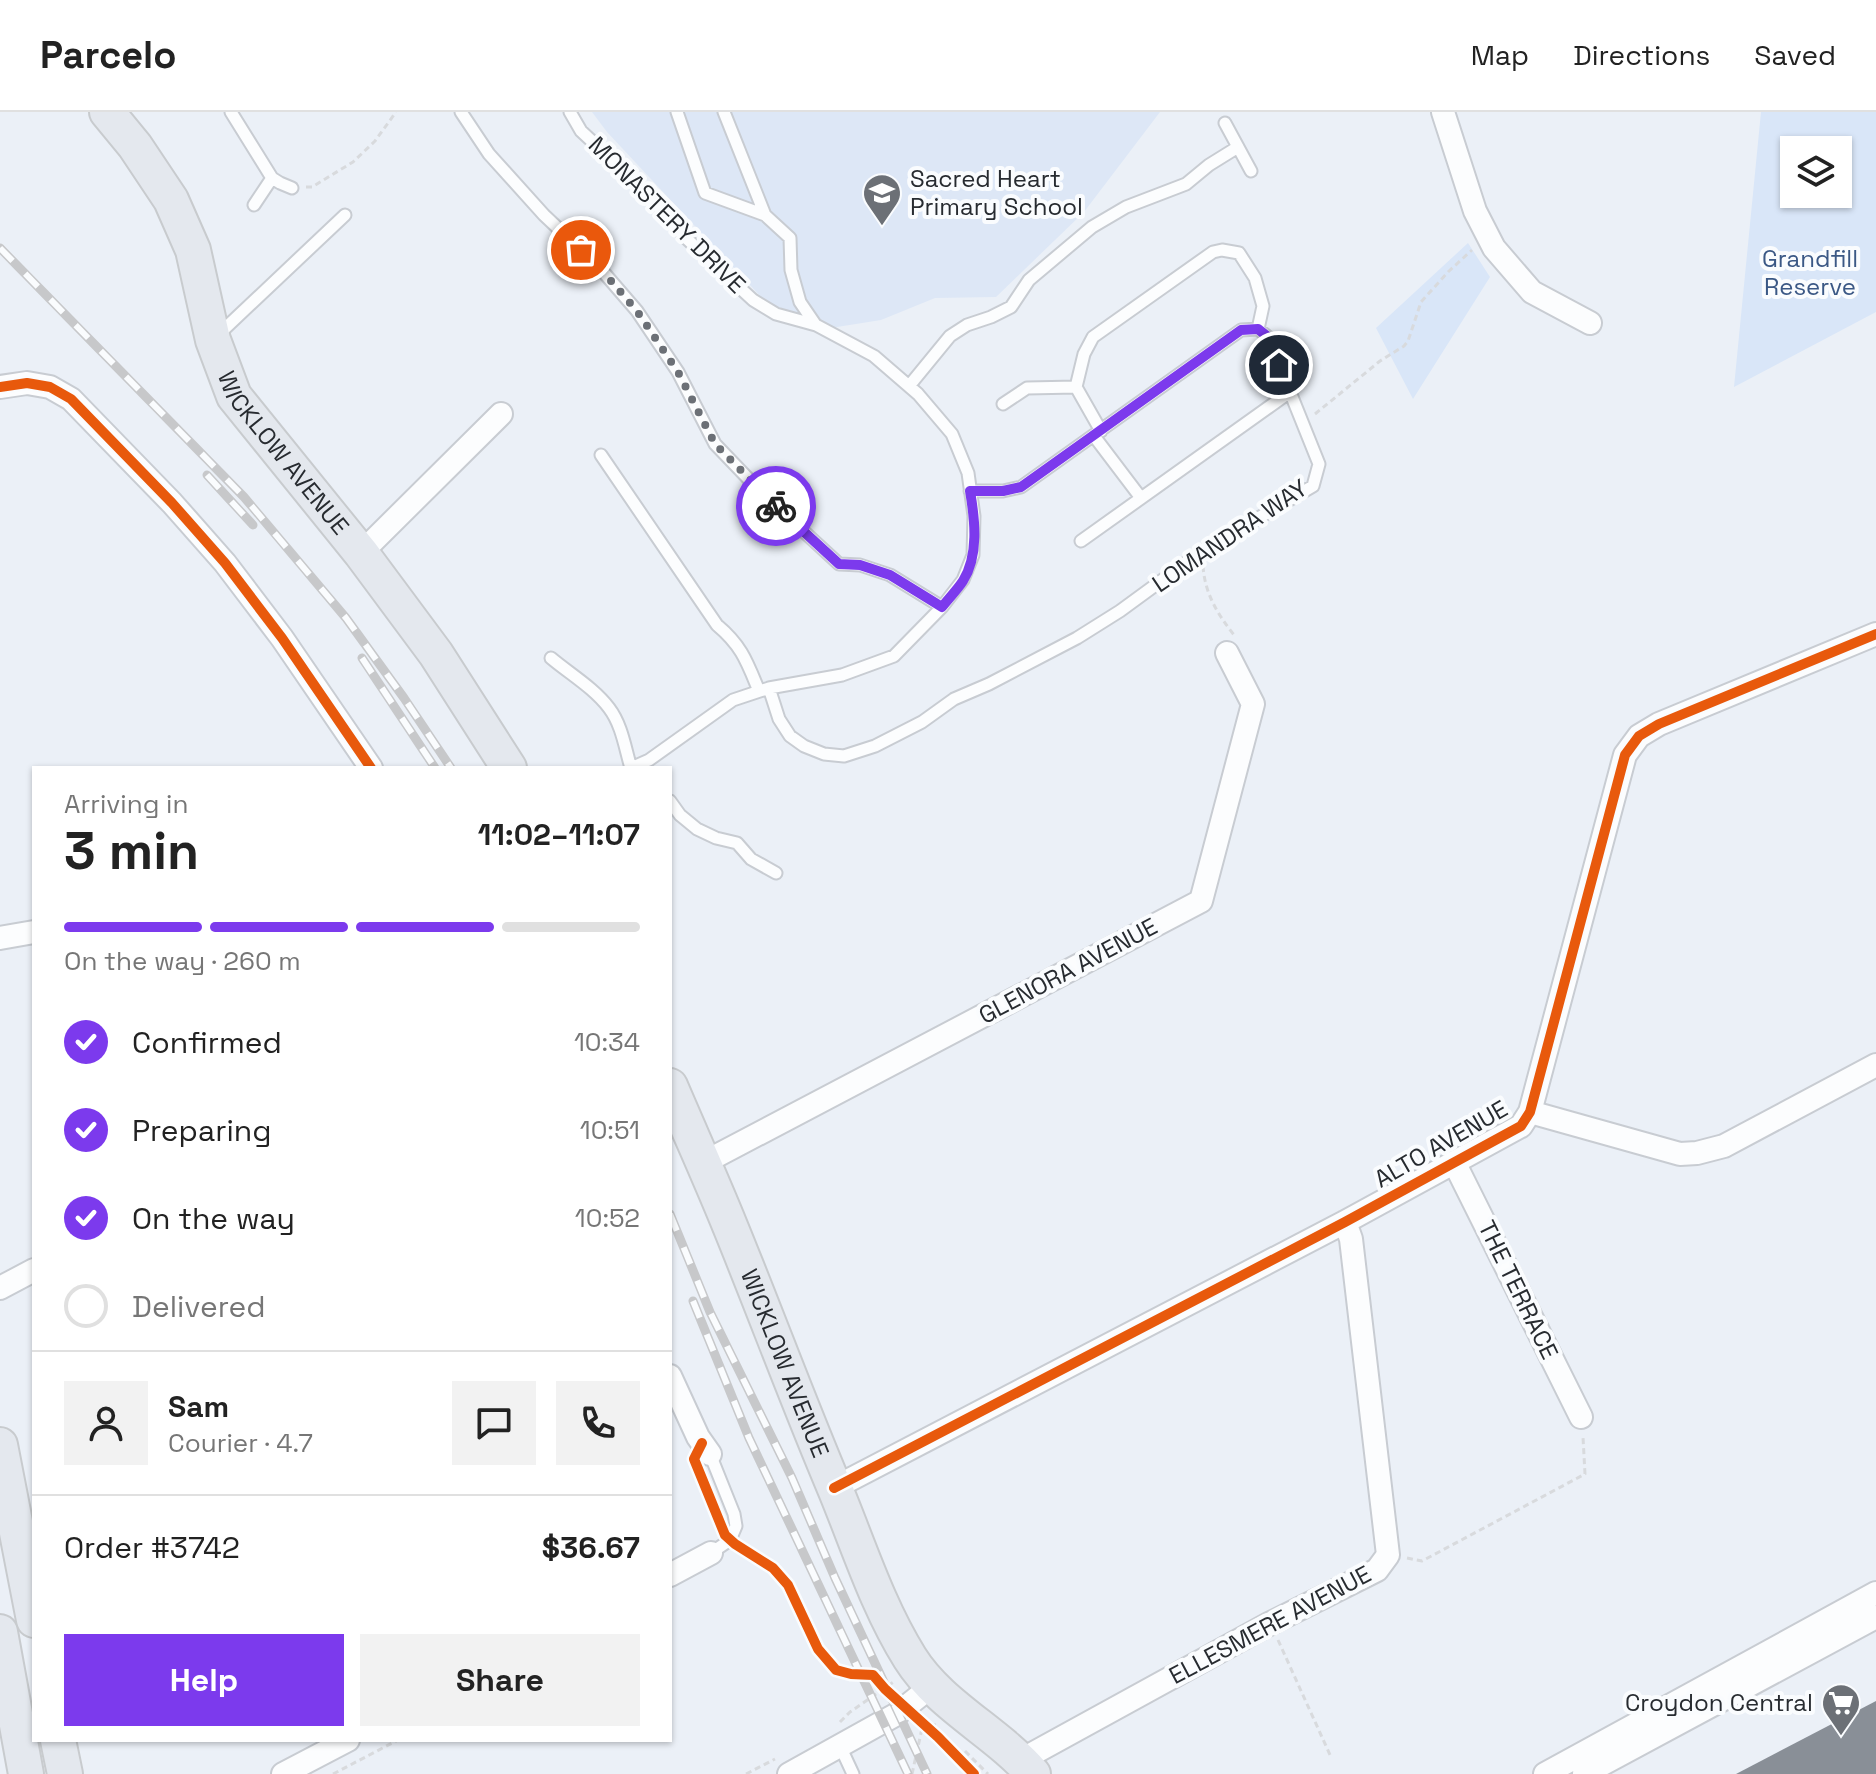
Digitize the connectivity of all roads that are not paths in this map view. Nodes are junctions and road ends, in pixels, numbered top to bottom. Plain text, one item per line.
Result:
1 (107, 112) edge
2 (231, 112) edge
3 (461, 112) edge
4 (570, 112) edge
5 (677, 112) edge
6 (724, 112) edge
7 (1443, 112) edge
8 (1225, 123) dead end
9 (1238, 147) junction
10 (1251, 171) dead end
11 (272, 178) junction
12 (292, 188) road end
13 (254, 205) dead end
14 (345, 215) dead end
15 (765, 215) junction
16 (1590, 323) dead end
17 (816, 325) junction
18 (1258, 329) junction
19 (213, 340) junction
20 (909, 386) junction
21 (0, 387) edge
22 (1076, 387) junction
23 (1290, 392) junction
24 (1003, 404) dead end
25 (501, 414) dead end
26 (1098, 433) junction
27 (601, 455) dead end
28 (970, 491) junction
29 (1141, 498) junction
30 (1081, 541) dead end
31 (361, 553) junction
32 (942, 607) junction
33 (1876, 634) edge
34 (1227, 653) road end
35 (551, 658) dead end
36 (764, 690) junction
37 (651, 764) edge
38 (367, 766) edge
39 (508, 766) edge
40 (630, 766) edge
41 (672, 804) edge
42 (776, 873) dead end
43 (32, 932) edge
44 (0, 938) edge
45 (1876, 1065) edge
46 (672, 1091) edge
47 (1530, 1112) junction
48 (1454, 1162) junction
49 (703, 1163) junction
50 (1345, 1222) junction
51 (32, 1271) edge
52 (0, 1288) edge
53 (672, 1380) edge
54 (1581, 1417) road end
55 (0, 1445) edge
56 (710, 1454) joint
57 (834, 1488) junction
58 (711, 1553) joint
59 (19, 1557) edge
60 (672, 1574) edge
61 (1876, 1593) edge
62 (32, 1612) edge
63 (1876, 1617) edge
64 (0, 1632) edge
65 (933, 1685) junction
66 (58, 1742) edge
67 (344, 1742) edge
68 (840, 1746) junction
69 (1027, 1767) edge
70 (26, 1774) edge
71 (65, 1774) edge
72 (283, 1774) edge
73 (789, 1774) edge
74 (853, 1774) edge
75 (1545, 1774) edge
76 (1584, 1774) edge

1 - 19 main road, WICKLOW AVENUE
2 - 11 lane
3 - 32 lane
4 - 17 lane, MONASTERY DRIVE
5 - 15 lane
6 - 15 lane
7 - 16 street
8 - 9 lane
9 - 10 lane
9 - 20 lane
11 - 12 lane
11 - 13 lane
14 - 19 lane
15 - 17 lane
17 - 20 lane, MONASTERY DRIVE
18 - 22 lane
18 - 23 lane, LOMANDRA WAY
18 - 26 lane
19 - 31 main road, WICKLOW AVENUE
20 - 28 lane, MONASTERY DRIVE
21 - 38 street
22 - 24 lane
22 - 26 lane
23 - 29 lane
23 - 36 lane, LOMANDRA WAY
25 - 31 street
26 - 28 lane
26 - 29 lane
27 - 36 lane, LOMANDRA WAY
28 - 32 lane, MONASTERY DRIVE
29 - 30 lane
31 - 39 main road, WICKLOW AVENUE
32 - 36 lane, MONASTERY DRIVE
33 - 47 street, ALTO AVENUE
34 - 49 street, GLENORA AVENUE
35 - 40 lane
36 - 37 lane, MONASTERY DRIVE
41 - 42 lane
43 - 44 street
45 - 47 street
46 - 49 main road, WICKLOW AVENUE
47 - 48 street, ALTO AVENUE
48 - 50 street, ALTO AVENUE
48 - 54 street, THE TERRACE
49 - 57 main road, WICKLOW AVENUE
50 - 57 street, ALTO AVENUE
50 - 69 street, ELLESMERE AVENUE
51 - 52 street
53 - 56 street
55 - 59 main road
56 - 58 lane
57 - 65 main road, WICKLOW AVENUE
58 - 60 street
59 - 62 main road
61 - 75 street
63 - 76 street
64 - 70 main road
65 - 68 street
65 - 69 main road, WICKLOW AVENUE
66 - 71 main road
67 - 72 street
68 - 73 street
68 - 74 lane

